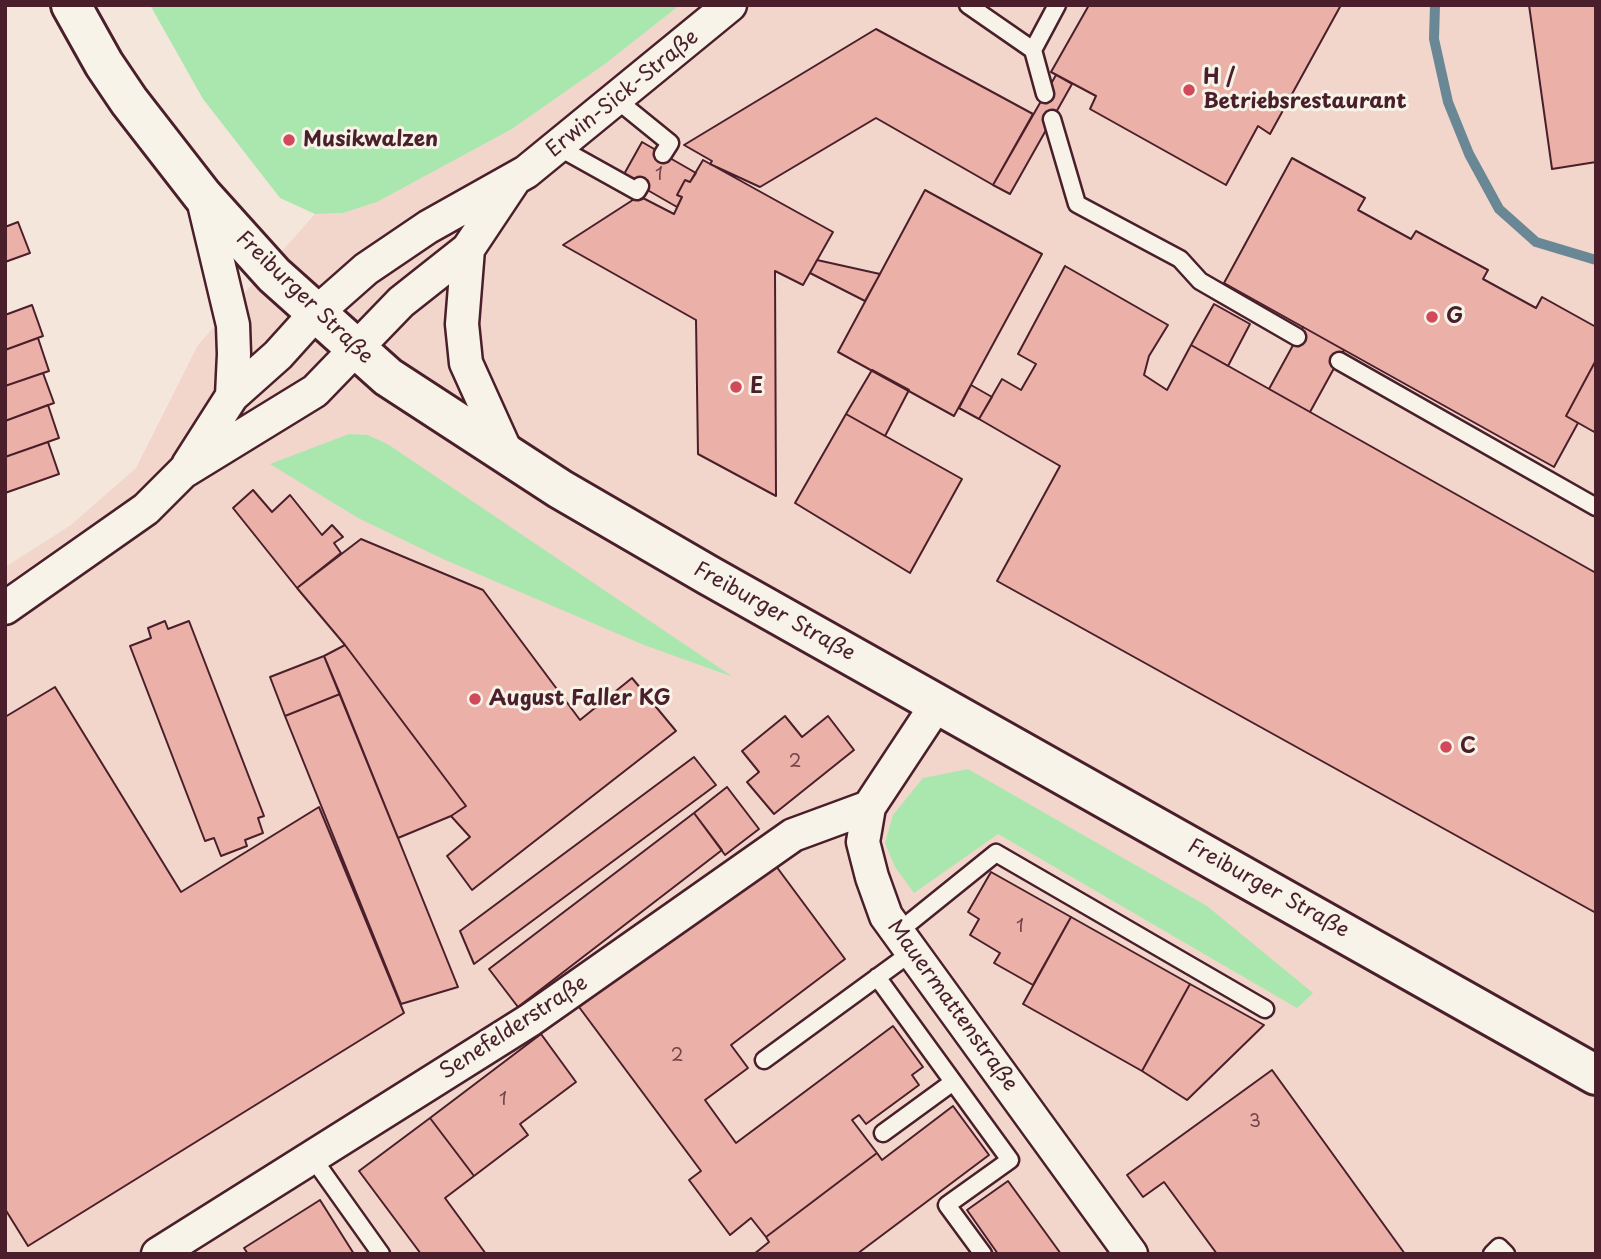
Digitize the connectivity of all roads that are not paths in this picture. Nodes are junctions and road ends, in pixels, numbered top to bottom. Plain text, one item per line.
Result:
1 (71, 5) edge
2 (730, 5) edge
3 (968, 5) edge
4 (1058, 5) edge
5 (1033, 50) junction
6 (1045, 94) dead end
7 (617, 100) junction
8 (1052, 120) dead end
9 (558, 147) junction
10 (663, 154) dead end
11 (514, 180) junction
12 (640, 186) dead end
13 (202, 195) junction
14 (468, 248) junction
15 (315, 314) junction
16 (1297, 337) dead end
17 (355, 349) junction
18 (1339, 361) dead end
19 (232, 396) junction
20 (508, 456) junction
21 (183, 472) junction
22 (1594, 503) edge
23 (5, 608) edge
24 (937, 704) junction
25 (869, 807) junction
26 (905, 942) junction
27 (877, 977) junction
28 (1265, 1009) dead end
29 (764, 1060) dead end
30 (1596, 1075) edge
31 (953, 1082) junction
32 (883, 1133) dead end
33 (312, 1157) junction
34 (158, 1254) edge
35 (381, 1254) edge
36 (983, 1254) edge
37 (1131, 1254) edge
38 (1492, 1254) edge
39 (1506, 1254) edge

1 - 13 street, Freiburger Straße
2 - 7 street, Erwin-Sick-Straße
3 - 5 lane
4 - 5 lane
5 - 6 lane
7 - 9 street, Erwin-Sick-Straße
7 - 10 lane
8 - 16 lane
9 - 11 street, Erwin-Sick-Straße
9 - 12 lane
11 - 14 street, Erwin-Sick-Straße
11 - 15 street, Erwin-Sick-Straße
13 - 15 street, Freiburger Straße
13 - 19 street
14 - 17 street, Erwin-Sick-Straße
14 - 20 street, Erwin-Sick-Straße
15 - 17 street, Freiburger Straße
15 - 19 street, Erwin-Sick-Straße
17 - 20 street, Freiburger Straße
17 - 21 street, Erwin-Sick-Straße
18 - 22 lane
19 - 21 street, Erwin-Sick-Straße
20 - 24 street, Freiburger Straße
21 - 23 street
24 - 25 street, Mauermattenstraße
24 - 30 street, Freiburger Straße
25 - 26 street, Mauermattenstraße
25 - 33 street, Senefelderstraße
26 - 27 lane
26 - 28 lane
26 - 37 street, Mauermattenstraße
27 - 29 lane
27 - 31 lane
31 - 32 lane
31 - 36 lane
33 - 34 street, Senefelderstraße
33 - 35 lane
38 - 39 lane

